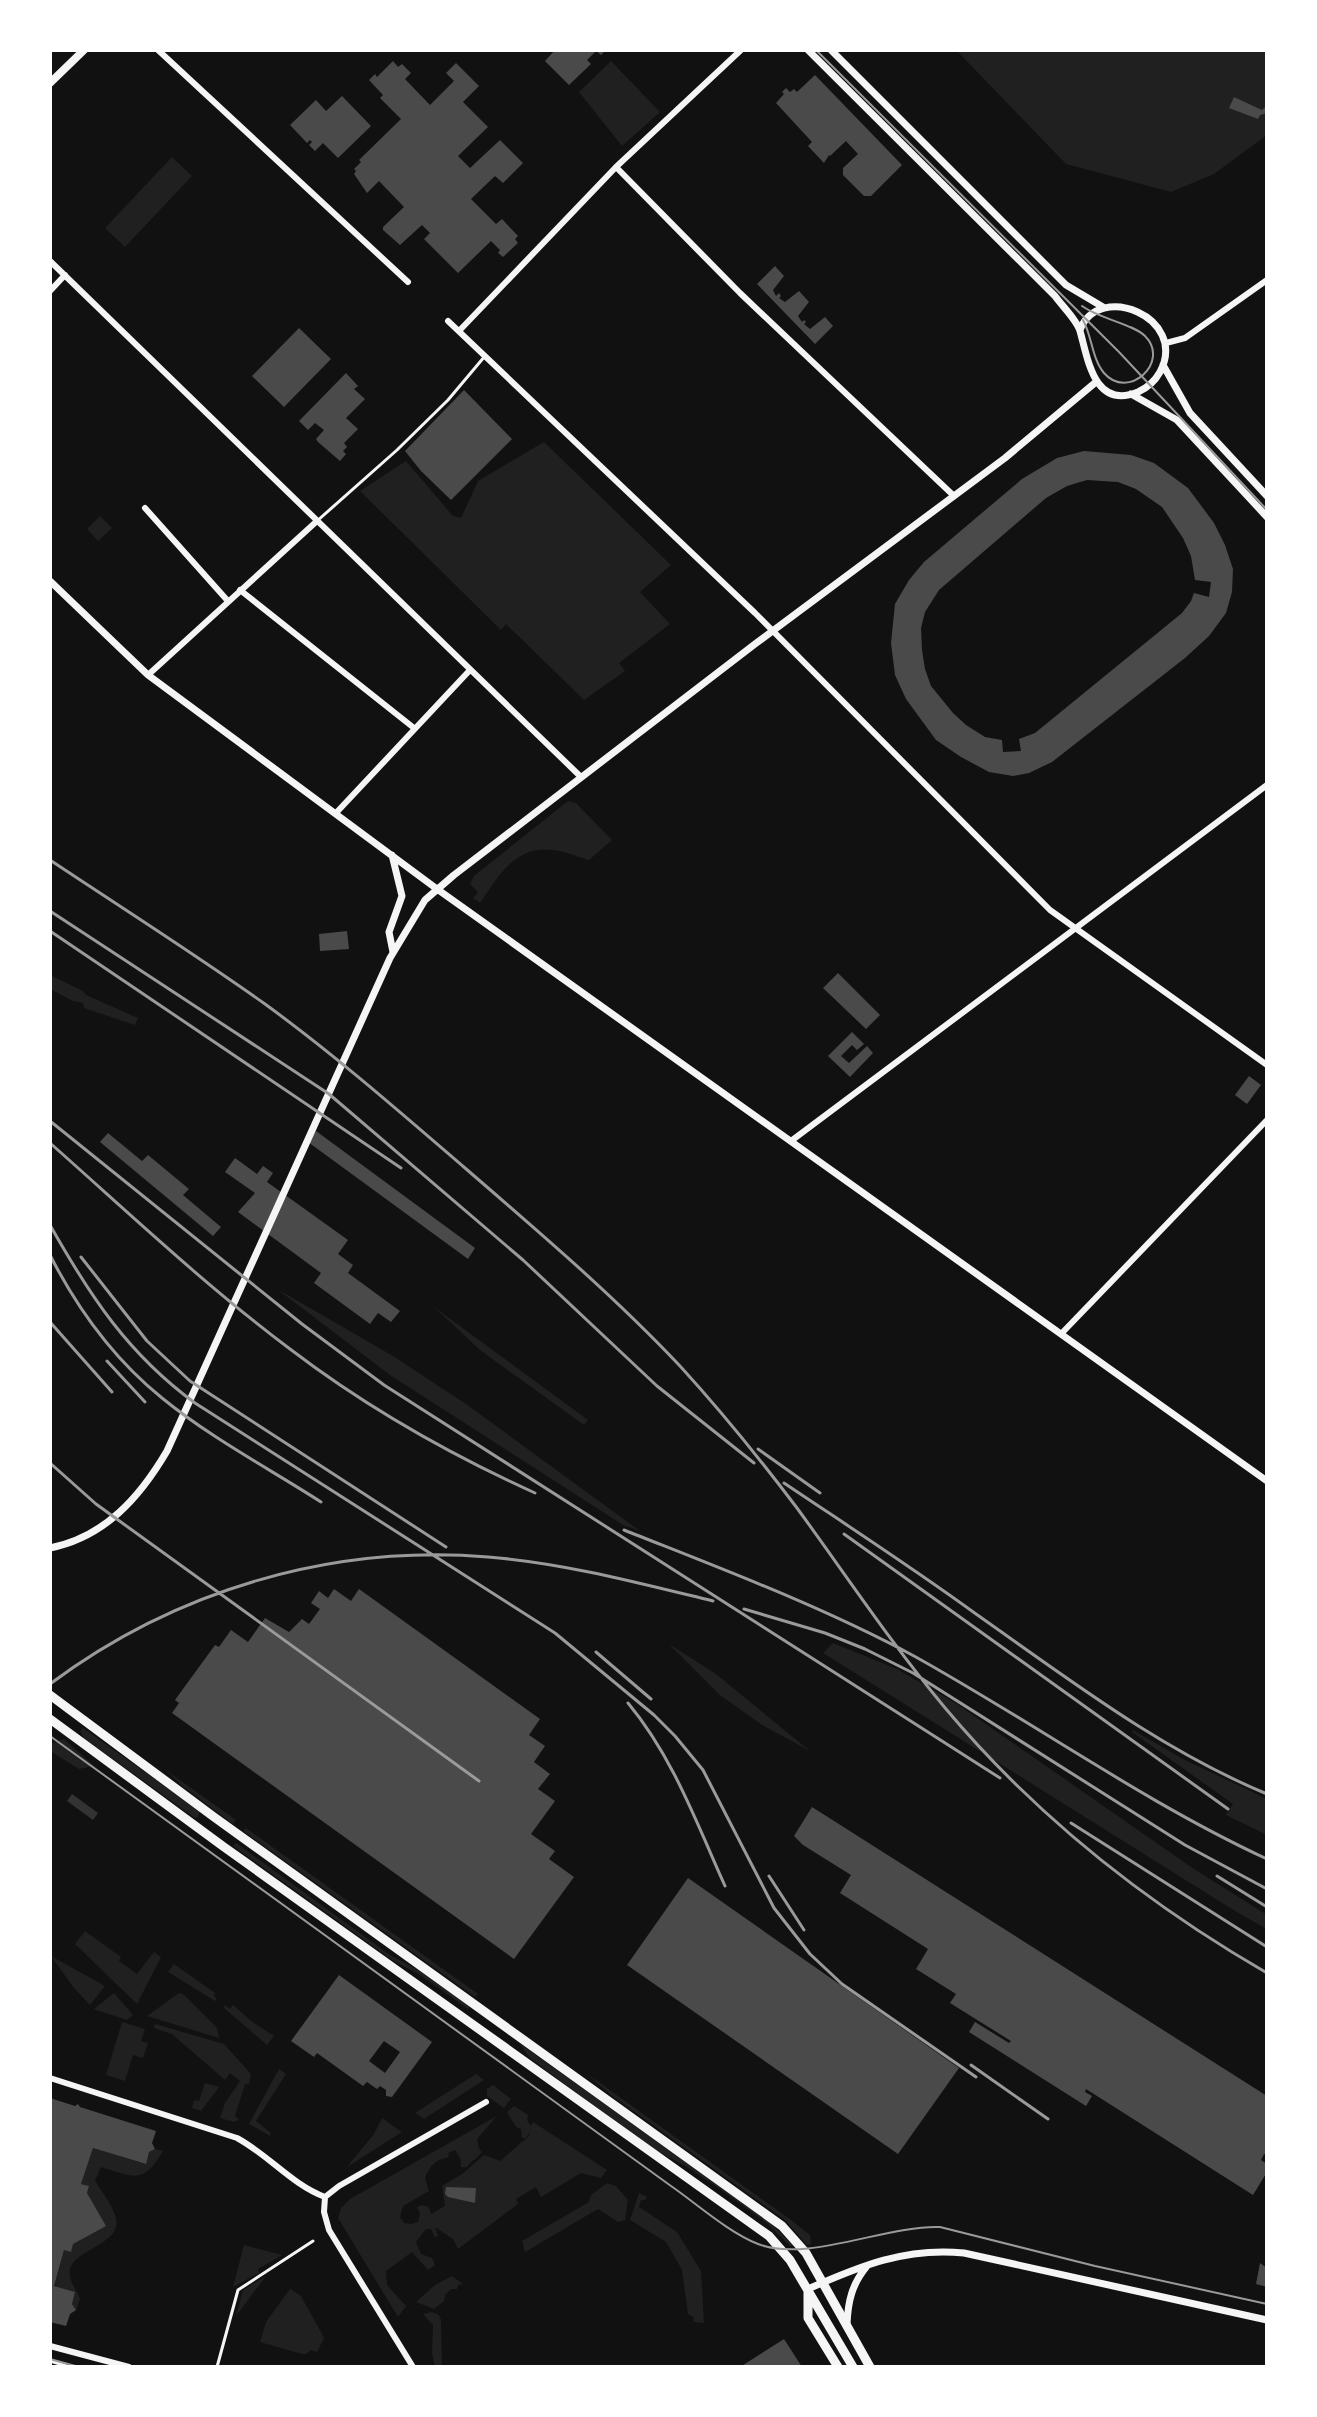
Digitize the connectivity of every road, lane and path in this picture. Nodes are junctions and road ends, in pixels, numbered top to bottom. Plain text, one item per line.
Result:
1 (84, 50) edge
2 (158, 50) edge
3 (741, 50) edge
4 (808, 50) edge
5 (831, 50) edge
6 (50, 83) edge
7 (616, 167) junction
8 (50, 261) edge
9 (65, 275) junction
10 (1267, 280) edge
11 (408, 282) dead end
12 (50, 291) edge
13 (1103, 307) junction
14 (448, 321) dead end
15 (1080, 330) junction
16 (459, 331) junction
17 (1166, 343) junction
18 (485, 356) junction
19 (1163, 365) junction
20 (1096, 382) junction
21 (1131, 394) junction
22 (954, 496) junction
23 (1267, 496) edge
24 (145, 508) dead end
25 (1267, 517) edge
26 (317, 521) junction
27 (50, 581) edge
28 (240, 590) junction
29 (227, 600) junction
30 (772, 631) junction
31 (470, 670) junction
32 (148, 675) junction
33 (414, 728) junction
34 (581, 777) junction
35 (1267, 785) edge
36 (336, 813) junction
37 (392, 855) junction
38 (437, 889) junction
39 (1075, 929) junction
40 (392, 955) junction
41 (1267, 1065) edge
42 (1267, 1120) edge
43 (791, 1141) junction
44 (1061, 1334) junction
45 (1267, 1481) edge
46 (50, 1548) edge
47 (50, 1695) edge
48 (50, 1719) edge
49 (50, 2078) edge
50 (486, 2102) dead end
51 (325, 2197) junction
52 (313, 2241) dead end
53 (867, 2265) junction
54 (822, 2283) junction
55 (808, 2289) junction
56 (1267, 2320) edge
57 (847, 2326) junction
58 (50, 2346) edge
59 (50, 2361) edge
60 (70, 2367) edge
61 (129, 2367) edge
62 (217, 2367) edge
63 (413, 2367) edge
64 (838, 2367) edge
65 (853, 2367) edge
66 (870, 2367) edge

1 - 6 main road
2 - 11 street
3 - 7 street
4 - 15 street
5 - 13 street
7 - 16 street
7 - 22 street
8 - 9 street
9 - 12 street
9 - 26 street
10 - 17 street
13 - 15 street
13 - 17 street
14 - 16 street
15 - 20 street
16 - 18 street
17 - 19 street
18 - 26 lane
18 - 30 street
19 - 21 street
19 - 23 street
20 - 21 street
20 - 22 street
21 - 25 street
22 - 30 street
24 - 29 street
26 - 28 street
26 - 31 street
27 - 32 street
28 - 29 street
28 - 33 street
29 - 32 street
30 - 34 street
30 - 39 street
31 - 33 street
31 - 34 street
32 - 36 street
33 - 36 street
34 - 38 street
35 - 39 street
36 - 37 street
37 - 38 street
37 - 40 street
38 - 40 street
38 - 43 street
39 - 41 street
39 - 43 street
40 - 46 street
42 - 44 street
43 - 44 street
44 - 45 street
47 - 54 main road
48 - 55 main road
49 - 51 street
50 - 51 street
51 - 63 street
52 - 62 lane
53 - 54 street
53 - 56 street
53 - 57 street
54 - 55 street
54 - 57 main road
55 - 64 main road
55 - 65 main road
57 - 66 main road
58 - 61 street
59 - 60 lane

